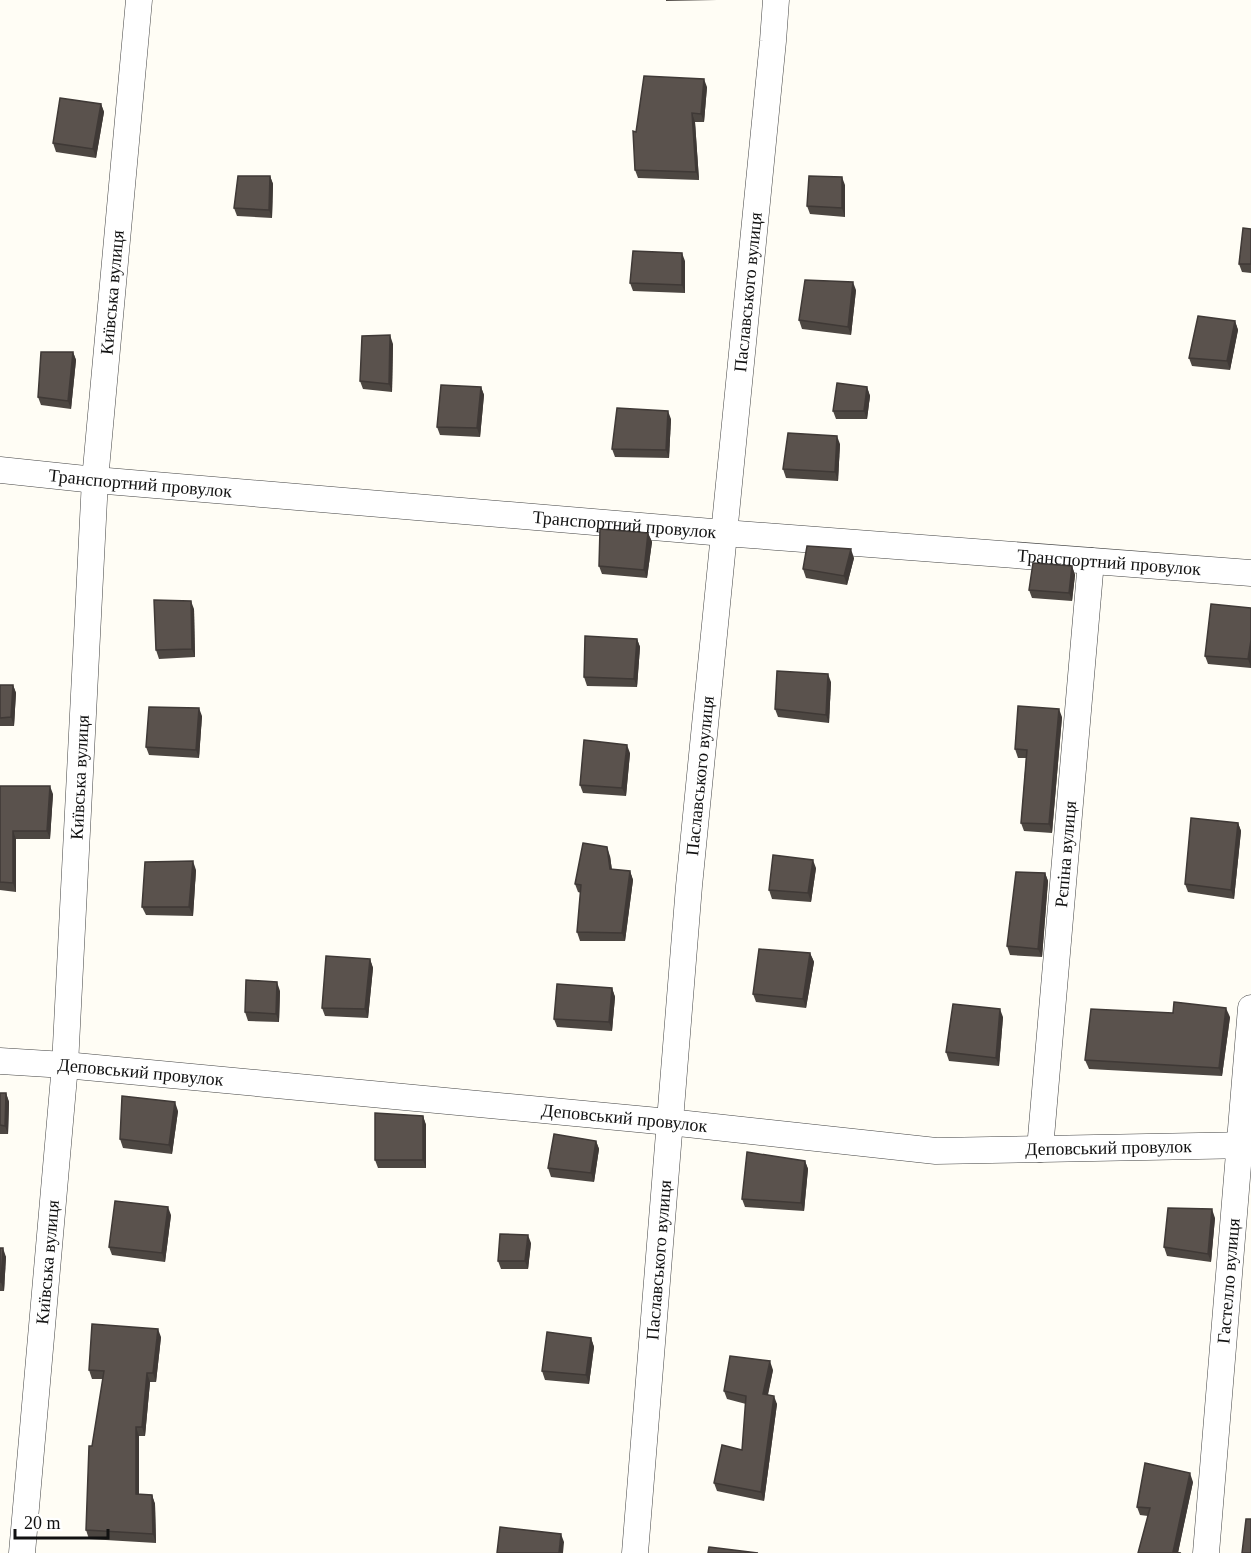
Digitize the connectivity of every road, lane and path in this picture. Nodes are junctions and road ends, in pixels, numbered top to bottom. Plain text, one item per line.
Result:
1 (139, 0) edge
2 (776, 0) edge
3 (0, 470) edge
4 (95, 480) junction
5 (724, 533) junction
6 (1092, 561) junction
7 (1251, 573) edge
8 (1251, 1008) edge
9 (0, 1060) edge
10 (65, 1065) junction
11 (669, 1122) junction
12 (1245, 1145) edge
13 (1040, 1149) junction
14 (22, 1553) edge
15 (635, 1553) edge
16 (1206, 1553) edge

1 - 4 street, Київська вулиця
2 - 5 street, Паславського вулиця
3 - 4 street, Транспортний провулок
4 - 5 street, Транспортний провулок
4 - 10 street, Київська вулиця
5 - 6 street, Транспортний провулок
5 - 11 street, Паславського вулиця
6 - 7 street, Транспортний провулок
6 - 13 street, Рєпіна вулиця
8 - 12 street, Гастелло вулиця
9 - 10 street, Деповський провулок
10 - 11 street, Деповський провулок
10 - 14 street, Київська вулиця
11 - 13 street, Деповський провулок
11 - 15 street, Паславського вулиця
12 - 13 street, Деповський провулок
12 - 16 street, Гастелло вулиця

